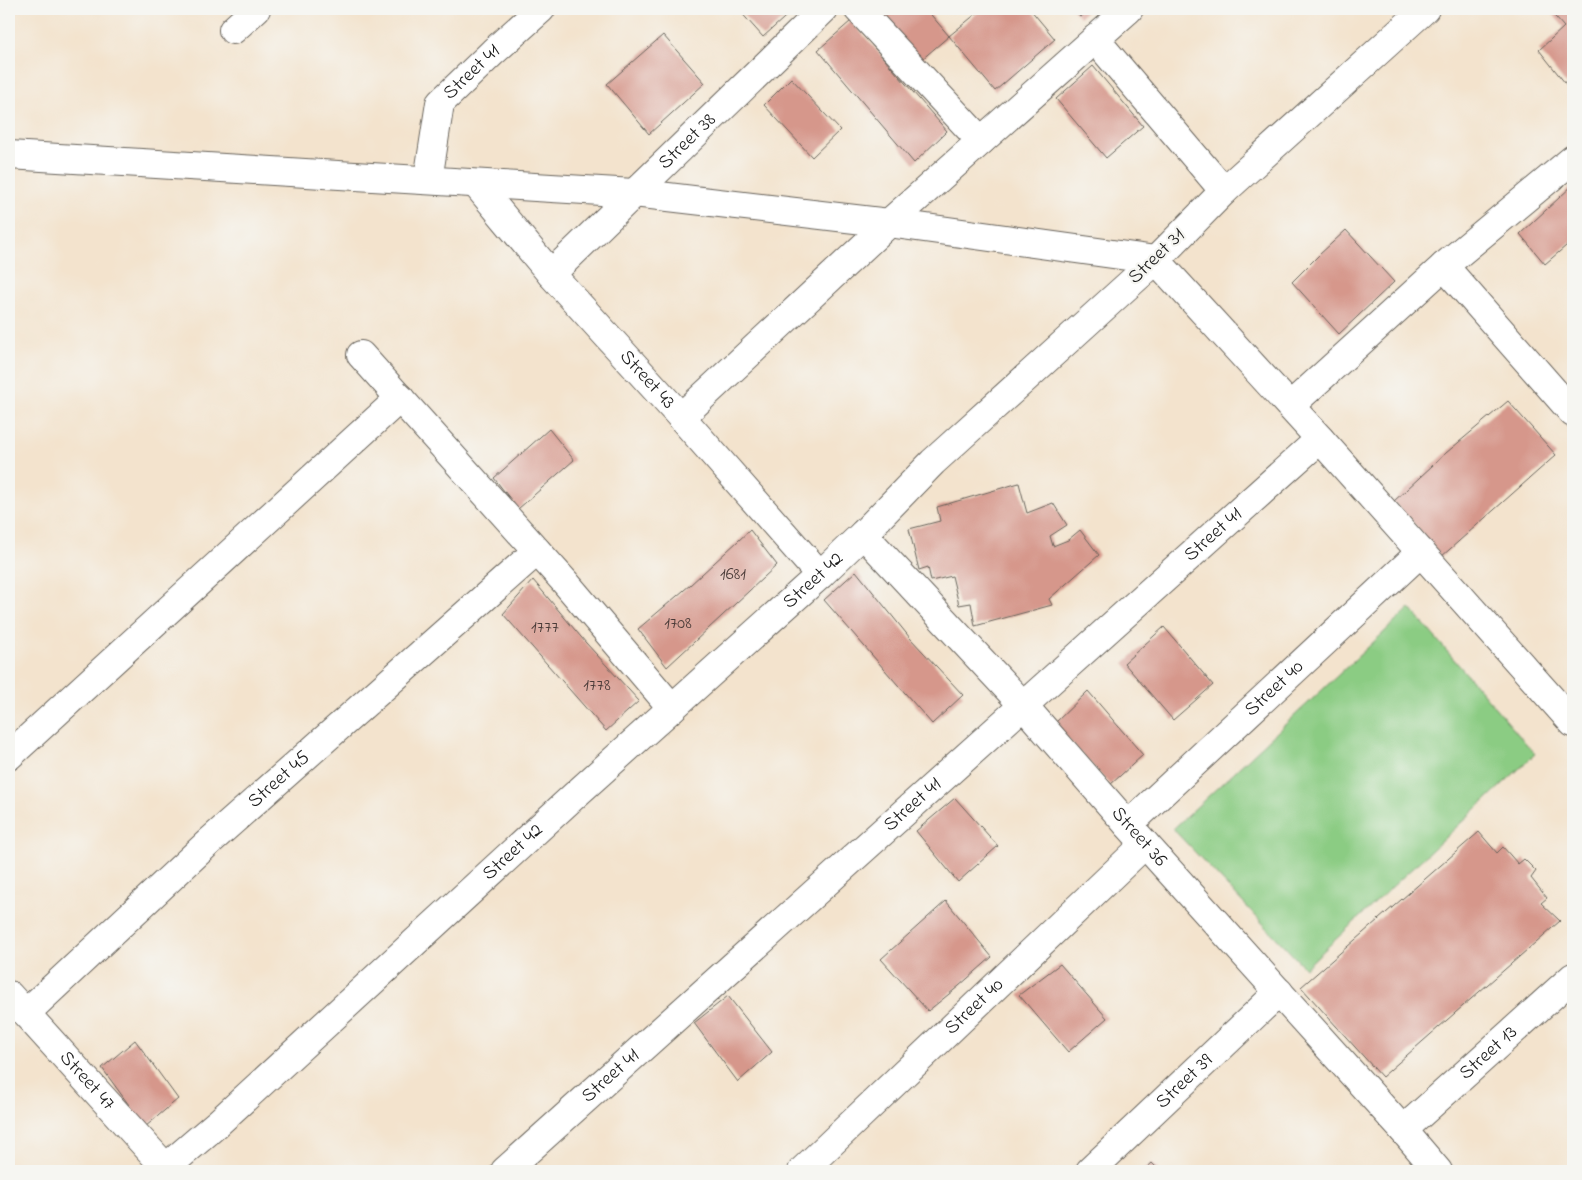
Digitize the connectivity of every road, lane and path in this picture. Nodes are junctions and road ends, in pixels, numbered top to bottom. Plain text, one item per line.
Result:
1 (256, 9) edge
2 (541, 9) edge
3 (824, 9) edge
4 (858, 9) edge
5 (1129, 9) edge
6 (1426, 9) edge
7 (233, 30) dead end
8 (1095, 39) junction
9 (981, 141) junction
10 (9, 155) edge
11 (1573, 159) edge
12 (428, 180) junction
13 (476, 184) junction
14 (1224, 191) junction
15 (634, 193) junction
16 (889, 223) junction
17 (1156, 260) junction
18 (1444, 266) junction
19 (551, 274) junction
20 (361, 355) dead end
21 (400, 398) junction
22 (1290, 406) junction
23 (1573, 412) edge
24 (681, 417) junction
25 (1320, 439) junction
26 (863, 534) junction
27 (537, 551) junction
28 (1421, 552) junction
29 (820, 575) junction
30 (1023, 705) junction
31 (672, 708) junction
32 (1573, 723) edge
33 (9, 756) edge
34 (1137, 834) junction
35 (1573, 977) edge
36 (1279, 992) junction
37 (17, 1004) edge
38 (1403, 1130) junction
39 (164, 1170) edge
40 (505, 1171) edge
41 (802, 1171) edge
42 (1090, 1171) edge
43 (1438, 1171) edge

1 - 7 street
2 - 12 street, Street 41
3 - 15 street, Street 38
4 - 9 street
5 - 8 street
6 - 14 street, Street 31
8 - 9 street
8 - 14 street
9 - 16 street
10 - 12 street
11 - 18 street
12 - 13 street
13 - 15 street
13 - 19 street, Street 43
14 - 17 street, Street 31
15 - 16 street
15 - 19 street, Street 38
16 - 17 street
16 - 24 street
17 - 22 street
17 - 26 street, Street 31
18 - 22 street
18 - 23 street
19 - 24 street, Street 43
20 - 21 street
21 - 27 street
21 - 33 street
22 - 25 street
24 - 29 street, Street 43
25 - 28 street
25 - 30 street, Street 41
26 - 29 street, Street 42
26 - 30 street, Street 36
27 - 31 street
27 - 37 street, Street 45
28 - 32 street
28 - 34 street, Street 40
29 - 31 street, Street 42
30 - 34 street, Street 36
30 - 40 street, Street 41
31 - 39 street, Street 42
34 - 36 street, Street 36
34 - 41 street, Street 40
35 - 38 street, Street 13
36 - 38 street, Street 36
36 - 42 street, Street 39
37 - 39 street, Street 47
38 - 43 street, Street 36

